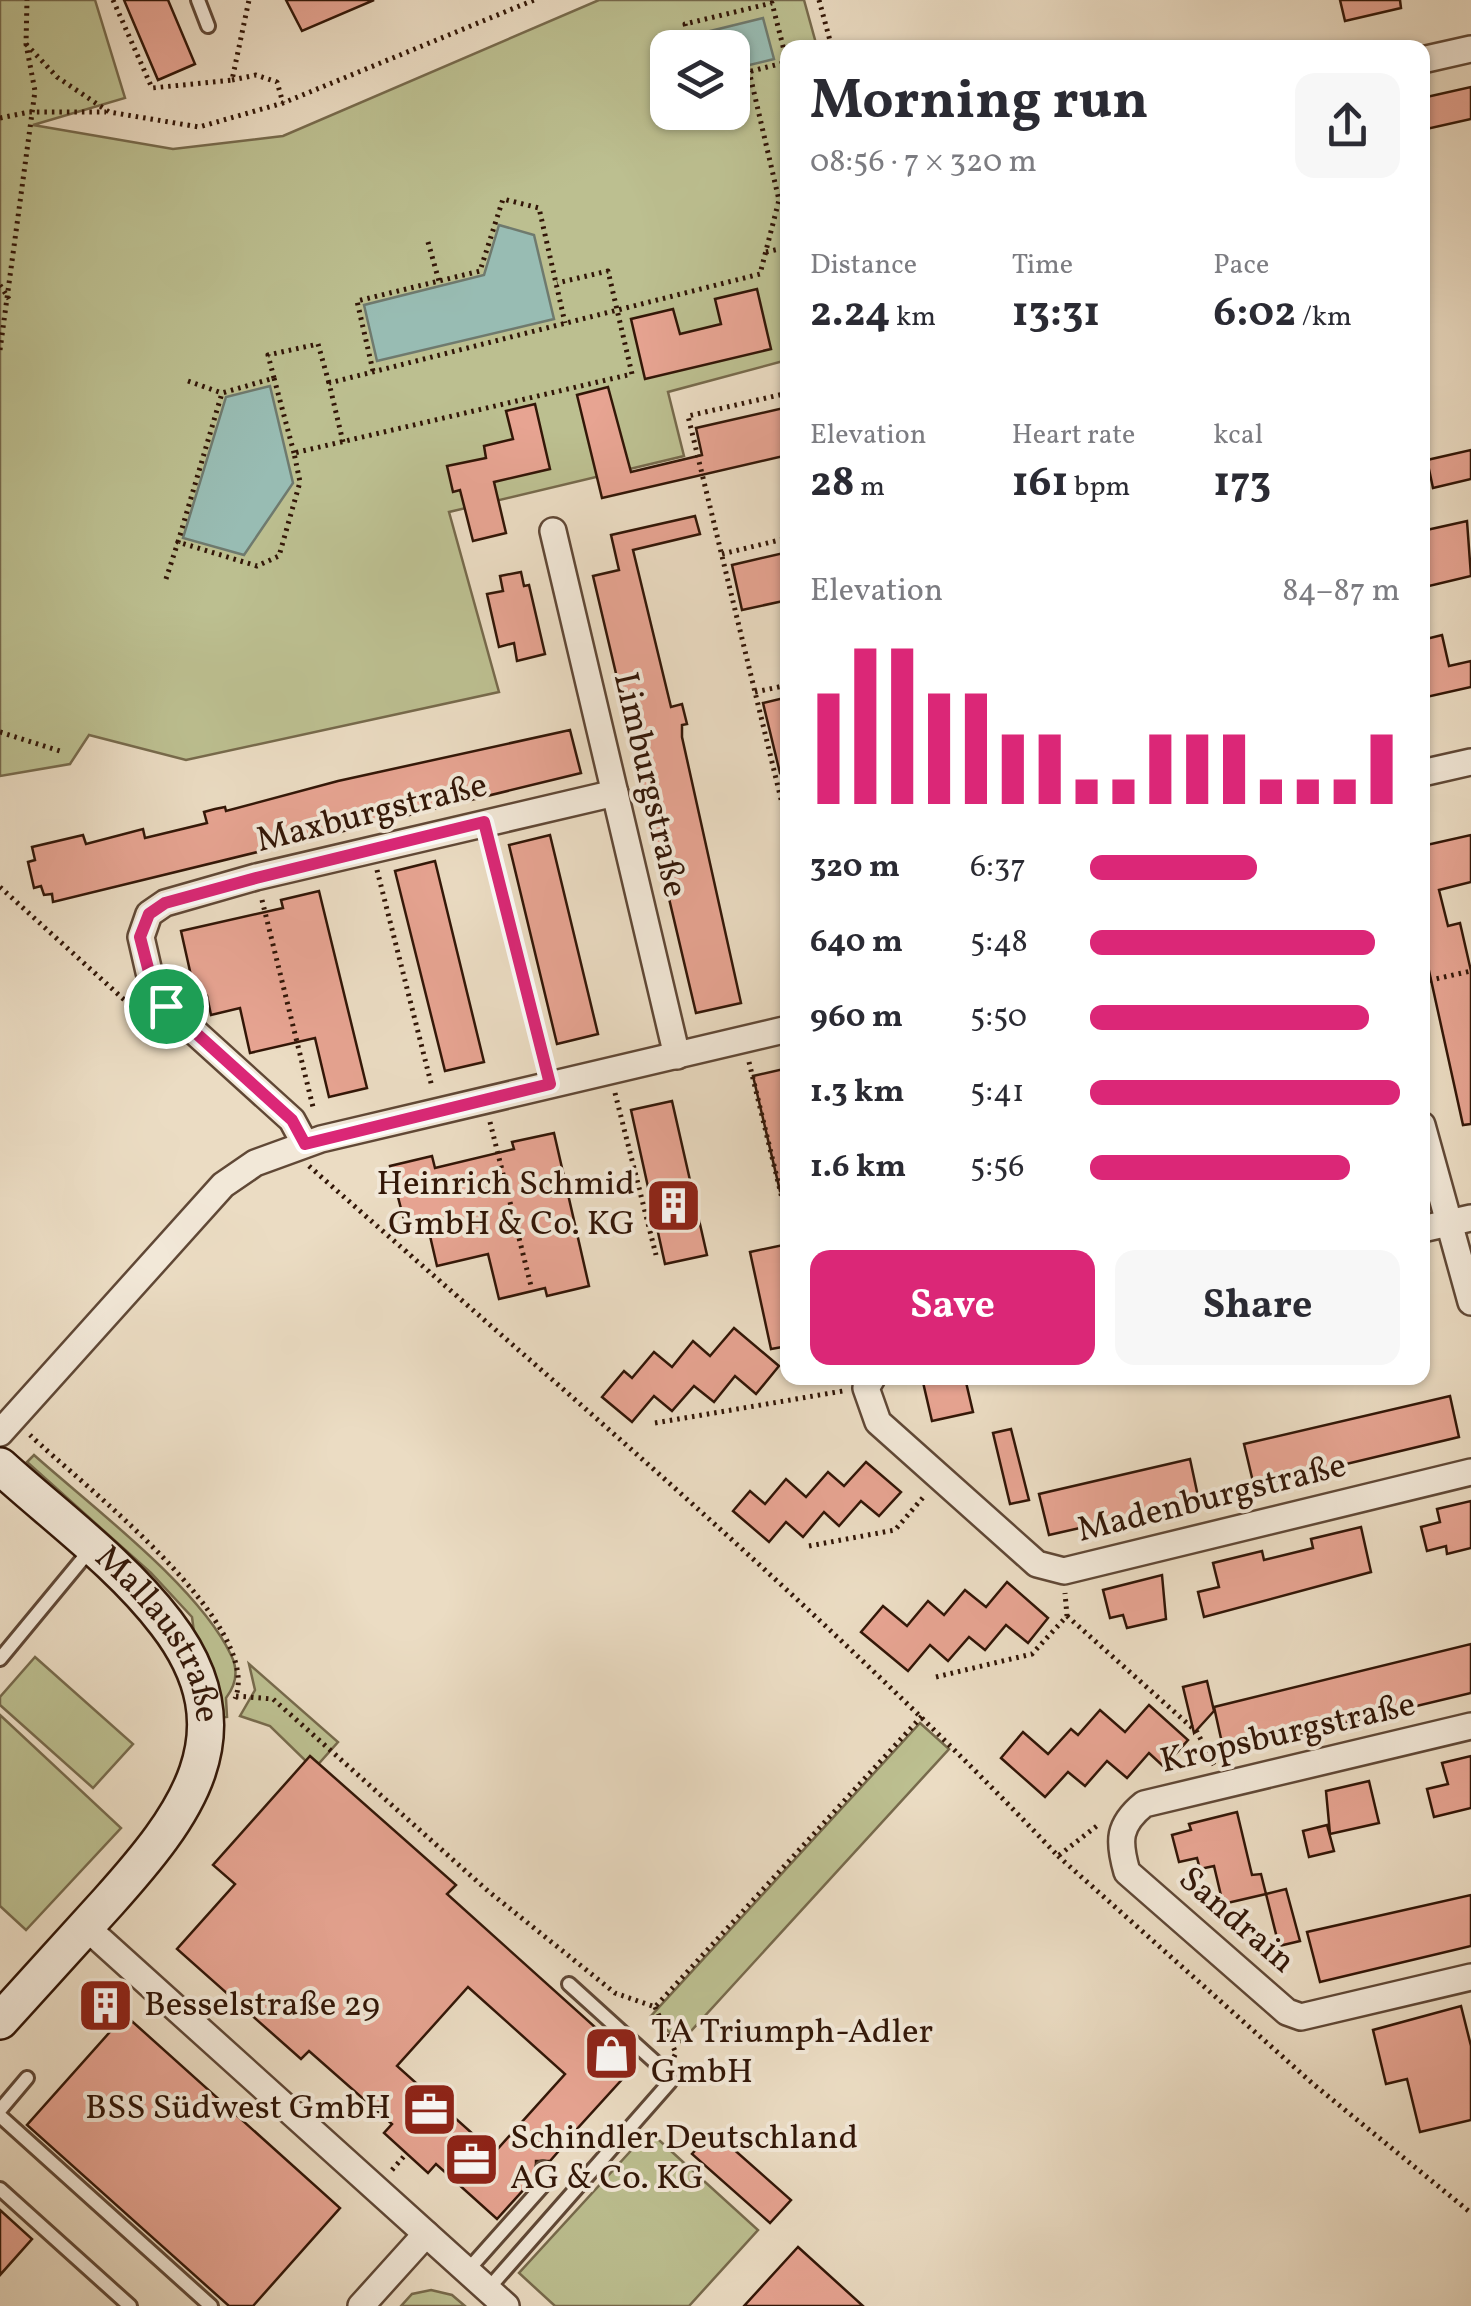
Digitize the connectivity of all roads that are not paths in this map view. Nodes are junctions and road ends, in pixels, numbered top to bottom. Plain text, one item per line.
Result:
1 (198, 0) edge
2 (208, 26) dead end
3 (1471, 50) edge
4 (1430, 58) edge
5 (554, 531) dead end
6 (1471, 762) edge
7 (1430, 771) edge
8 (615, 793) junction
9 (780, 1031) edge
10 (677, 1056) junction
11 (305, 1144) junction
12 (1430, 1145) edge
13 (1460, 1220) edge
14 (1430, 1227) edge
15 (1471, 1302) edge
16 (870, 1385) edge
17 (0, 1433) edge
18 (0, 1466) edge
19 (1471, 1472) edge
20 (92, 1548) junction
21 (0, 1659) edge
22 (1471, 1726) edge
23 (1125, 1819) joint
24 (86, 1927) junction
25 (1471, 1976) edge
26 (569, 1984) dead end
27 (0, 2020) edge
28 (27, 2078) dead end
29 (0, 2113) edge
30 (543, 2168) dead end
31 (0, 2189) edge
32 (426, 2234) junction
33 (468, 2271) junction
34 (497, 2298) edge
35 (130, 2306) edge
36 (211, 2306) edge
37 (361, 2306) edge

1 - 2 lane
3 - 4 street
5 - 8 street, Limburgstraße
6 - 7 street
8 - 10 street, Limburgstraße
8 - 11 street, Maxburgstraße
9 - 10 street
10 - 11 street
11 - 17 street
12 - 13 street
13 - 14 street
13 - 15 street
16 - 19 street, Madenburgstraße
18 - 20 street, Mallaustraße
20 - 21 lane
20 - 24 street, Mallaustraße
22 - 23 street, Kropsburgstraße
23 - 25 street, Sandrain
24 - 27 street, Mallaustraße
24 - 32 street
26 - 34 lane
28 - 29 lane
29 - 36 lane
30 - 33 lane
31 - 35 lane
32 - 33 street
32 - 37 street
33 - 34 street

